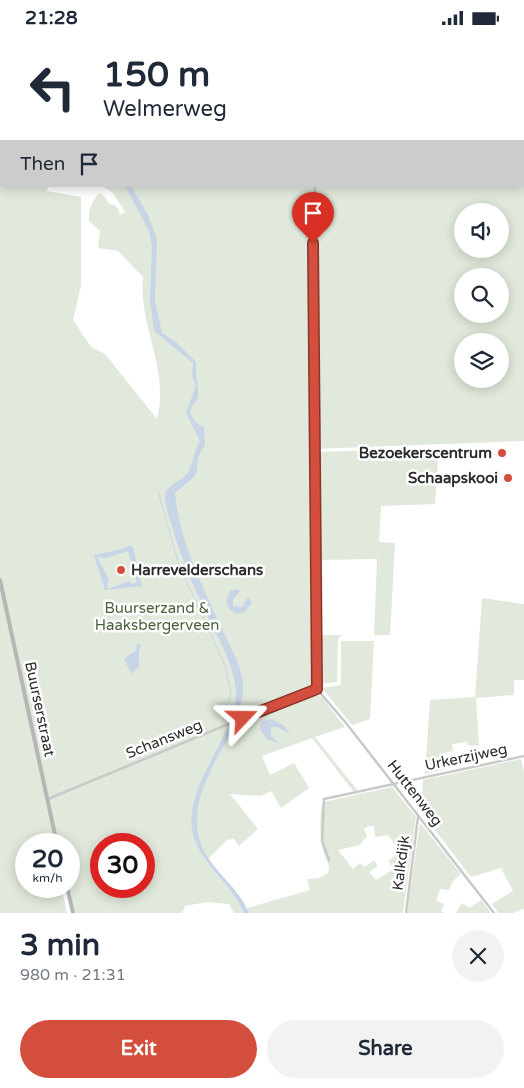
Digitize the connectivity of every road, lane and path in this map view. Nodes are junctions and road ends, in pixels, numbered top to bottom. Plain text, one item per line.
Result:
1 (314, 187) edge
2 (0, 580) edge
3 (317, 689) junction
4 (524, 756) edge
5 (394, 784) junction
6 (48, 799) junction
7 (418, 815) junction
8 (56, 833) edge
9 (329, 860) dead end
10 (70, 898) edge
11 (73, 913) edge
12 (406, 913) edge
13 (494, 913) edge

1 - 3 street
2 - 6 main road, Buurserstraat
3 - 5 street, Huttenweg
3 - 6 street, Schansweg
4 - 5 street, Urkerzijweg
5 - 7 street, Huttenweg
5 - 9 street, Urkerzijweg
6 - 8 main road, Buurserstraat
7 - 12 street, Kalkdijk
7 - 13 street, Huttenweg
10 - 11 main road

